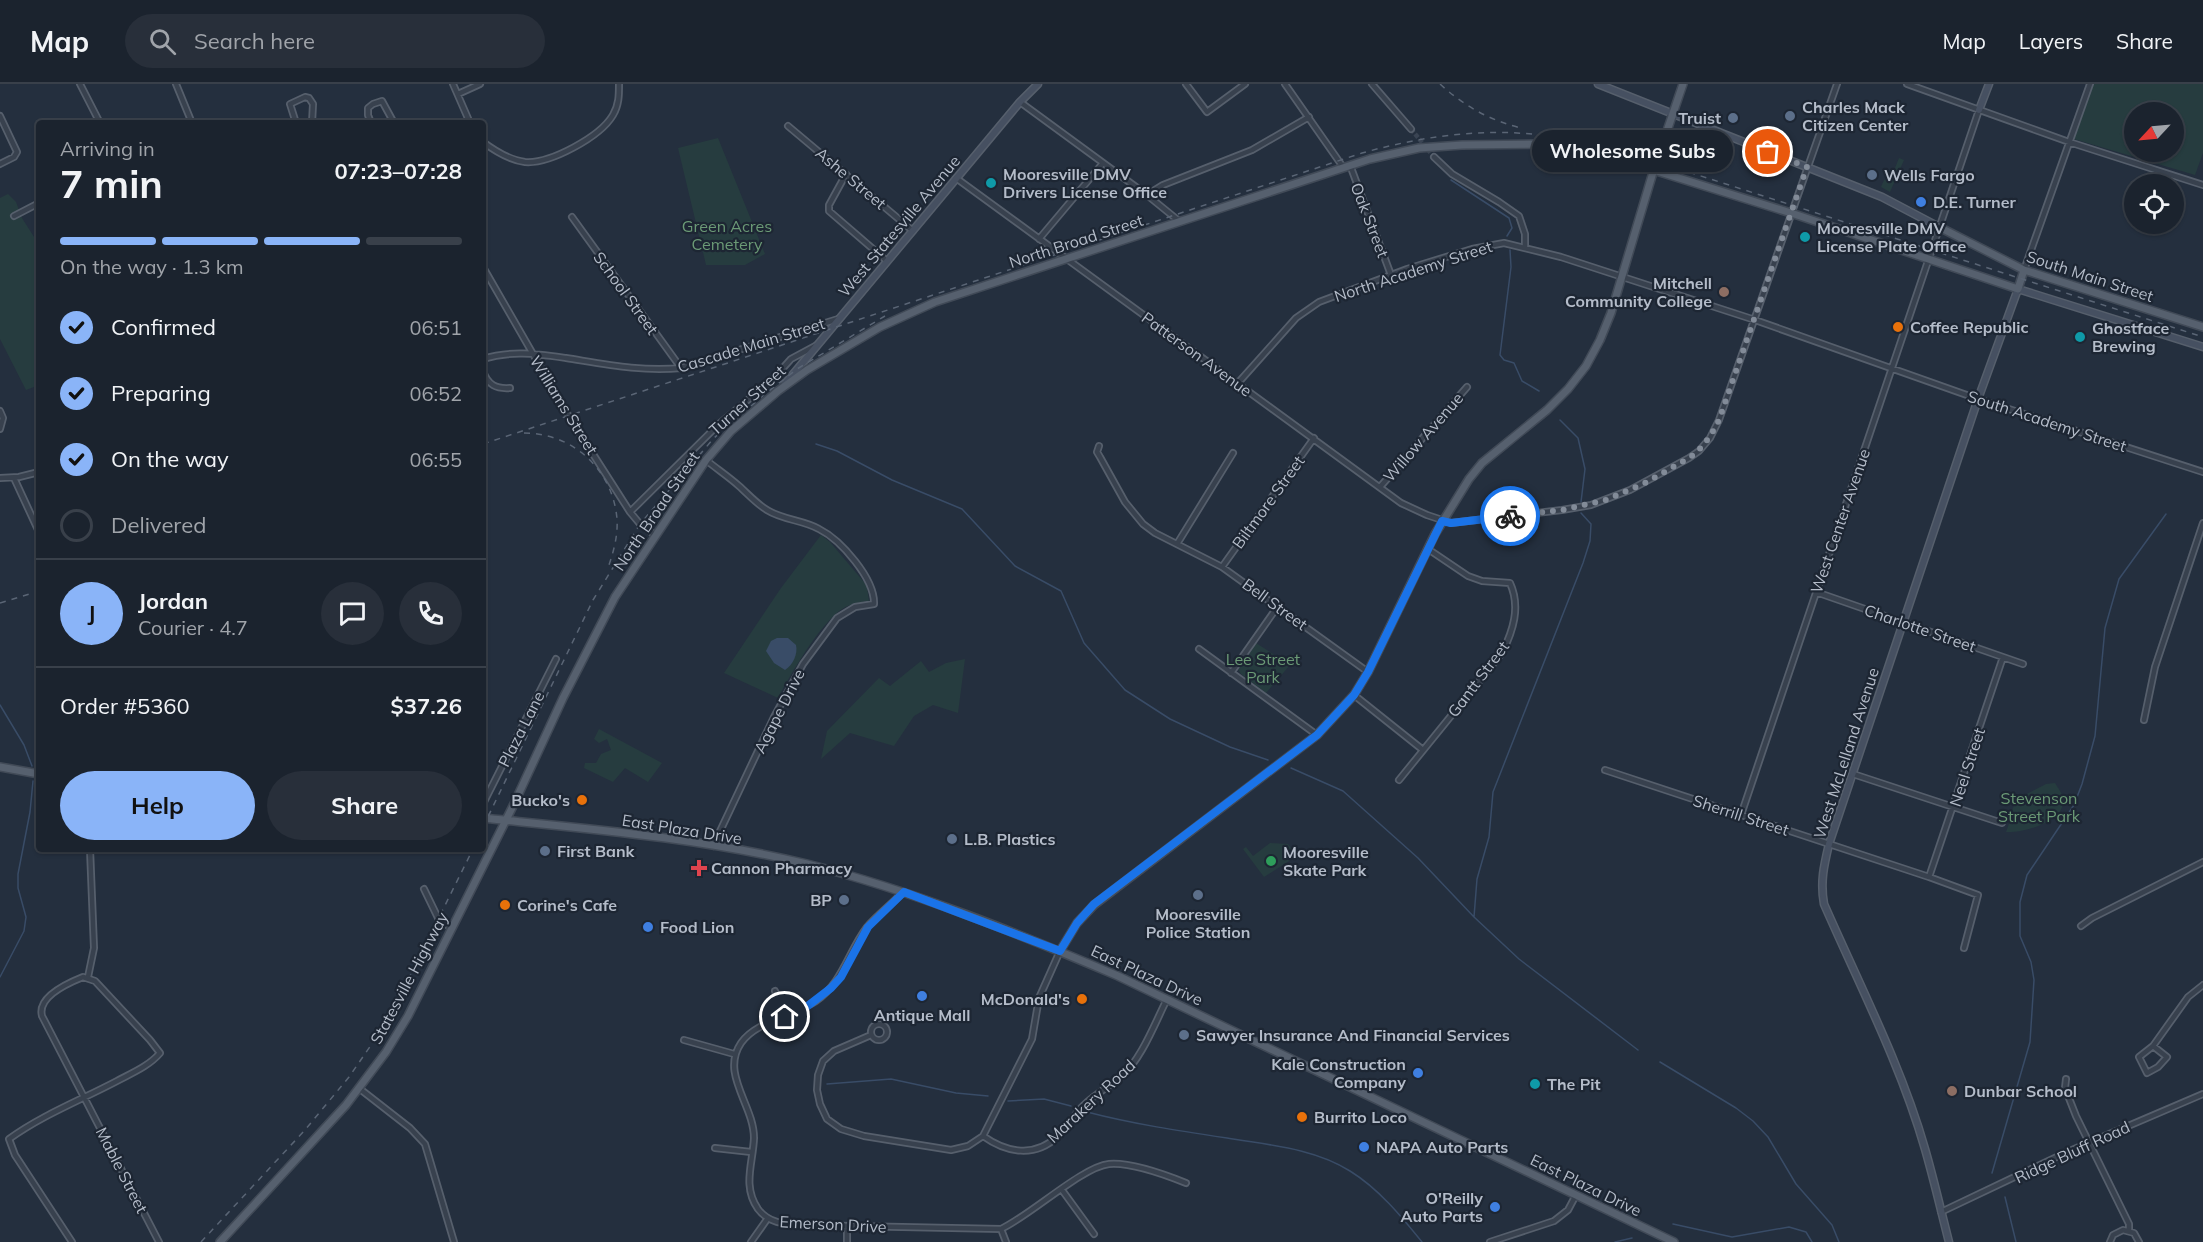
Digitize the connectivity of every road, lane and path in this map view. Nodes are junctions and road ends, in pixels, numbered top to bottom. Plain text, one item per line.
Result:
1 (80, 84) edge
2 (176, 84) edge
3 (453, 84) edge
4 (480, 84) edge
5 (619, 84) edge
6 (1038, 84) edge
7 (1186, 84) edge
8 (1245, 84) edge
9 (1285, 84) edge
10 (1372, 84) edge
11 (1598, 84) edge
12 (1683, 84) edge
13 (1837, 84) edge
14 (1907, 84) edge
15 (1989, 84) edge
16 (2090, 84) edge
17 (458, 94) junction
18 (1020, 102) junction
19 (1979, 110) junction
20 (1673, 114) junction
21 (0, 116) edge
22 (1309, 117) junction
23 (98, 120) edge
24 (191, 120) edge
25 (295, 120) edge
26 (312, 120) edge
27 (370, 120) edge
28 (392, 120) edge
29 (469, 120) edge
30 (788, 126) dead end
31 (1411, 129) tunnel mouth
32 (2069, 142) junction
33 (486, 144) edge
34 (1434, 157) tunnel mouth
35 (1103, 163) junction
36 (0, 164) edge
37 (1346, 166) junction
38 (1807, 167) junction
39 (1654, 170) junction
40 (846, 174) junction
41 (956, 178) junction
42 (2203, 185) edge
43 (1147, 195) junction
44 (36, 205) edge
45 (1791, 213) junction
46 (14, 216) dead end
47 (572, 217) dead end
48 (1179, 221) junction
49 (1940, 227) junction
50 (913, 231) junction
51 (1039, 239) junction
52 (1525, 247) junction
53 (1066, 258) junction
54 (1929, 259) junction
55 (887, 261) junction
56 (2024, 270) junction
57 (486, 272) edge
58 (1391, 275) junction
59 (1621, 276) junction
60 (2018, 289) junction
61 (841, 318) junction
62 (1755, 320) junction
63 (2203, 327) edge
64 (817, 345) junction
65 (2203, 347) edge
66 (532, 353) junction
67 (486, 357) edge
68 (681, 368) junction
69 (1891, 368) junction
70 (486, 378) edge
71 (1238, 383) junction
72 (1467, 387) dead end
73 (510, 388) dead end
74 (782, 388) junction
75 (1978, 399) junction
76 (0, 411) edge
77 (0, 429) edge
78 (1314, 438) junction
79 (1099, 446) dead end
80 (1233, 453) dead end
81 (706, 460) junction
82 (2203, 472) edge
83 (36, 473) edge
84 (0, 478) edge
85 (14, 478) junction
86 (1380, 487) junction
87 (630, 512) junction
88 (1442, 521) junction
89 (2203, 523) edge
90 (36, 526) edge
91 (655, 535) junction
92 (1177, 544) junction
93 (1428, 549) junction
94 (1222, 567) junction
95 (1816, 592) junction
96 (1278, 606) junction
97 (1903, 622) junction
98 (1199, 649) dead end
99 (2003, 657) junction
100 (556, 659) dead end
101 (2023, 664) dead end
102 (1368, 672) junction
103 (1232, 673) junction
104 (1354, 695) junction
105 (2144, 720) dead end
106 (1317, 735) junction
107 (1423, 750) junction
108 (0, 767) edge
109 (1605, 770) dead end
110 (36, 773) edge
111 (1853, 774) junction
112 (1399, 780) dead end
113 (486, 797) edge
114 (1953, 807) junction
115 (1741, 814) junction
116 (486, 818) edge
117 (506, 821) junction
118 (2001, 823) dead end
119 (1829, 844) junction
120 (713, 846) junction
121 (90, 852) edge
122 (2203, 862) edge
123 (1929, 877) junction
124 (424, 889) dead end
125 (904, 892) junction
126 (2081, 926) dead end
127 (452, 928) junction
128 (1964, 948) dead end
129 (1060, 951) junction
130 (88, 977) junction
131 (2203, 985) edge
132 (775, 991) dead end
133 (1167, 999) junction
134 (785, 1017) junction
135 (871, 1035) dead end
136 (684, 1040) dead end
137 (2153, 1046) junction
138 (734, 1054) junction
139 (2066, 1079) dead end
140 (360, 1089) junction
141 (2203, 1094) edge
142 (85, 1098) junction
143 (983, 1136) junction
144 (2090, 1142) junction
145 (716, 1148) dead end
146 (751, 1152) junction
147 (1186, 1183) dead end
148 (1062, 1190) junction
149 (1576, 1195) junction
150 (1941, 1212) junction
151 (768, 1218) junction
152 (847, 1226) junction
153 (1001, 1229) junction
154 (2129, 1231) junction
155 (1094, 1233) dead end
156 (72, 1242) edge
157 (159, 1242) edge
158 (220, 1242) edge
159 (454, 1242) edge
160 (752, 1242) edge
161 (847, 1242) edge
162 (1006, 1242) edge
163 (1490, 1242) edge
164 (1674, 1242) edge
165 (1949, 1242) edge
166 (2110, 1242) edge
167 (2139, 1242) edge

1 - 23 street
2 - 24 street
3 - 17 street
4 - 17 street
5 - 33 street
6 - 18 street, West Statesville Avenue
7 - 8 street
9 - 22 street, Oak Street
10 - 31 street
11 - 20 street
12 - 20 main road
13 - 38 street
14 - 19 street
15 - 19 street
16 - 32 street
17 - 29 street
18 - 35 street
18 - 41 street, West Statesville Avenue
19 - 32 street
19 - 49 street, West Center Avenue
20 - 38 street
20 - 39 main road
21 - 36 street
22 - 37 street, Oak Street
22 - 43 street
25 - 26 street
27 - 28 street
30 - 40 street, Ashe Street
32 - 42 street
32 - 56 street
34 - 52 street
35 - 43 street
35 - 51 street
37 - 39 main road, North Broad Street
37 - 48 main road, North Broad Street
37 - 58 street, Oak Street
38 - 45 street
38 - 49 street
39 - 45 main road, North Broad Street
39 - 59 main road
40 - 50 street, Ashe Street
40 - 55 street
41 - 50 street, West Statesville Avenue
41 - 51 street, Patterson Avenue
43 - 48 street
44 - 46 street
45 - 54 main road, North Broad Street
45 - 62 street
47 - 68 street, School Street
48 - 53 main road, North Broad Street
49 - 54 street, West Center Avenue
49 - 56 main road, South Main Street
50 - 55 street, West Statesville Avenue
51 - 53 street, Patterson Avenue
52 - 58 street, North Academy Street
52 - 59 street, North Academy Street
53 - 71 street, Patterson Avenue
53 - 74 main road, North Broad Street
54 - 60 main road, North Broad Street
54 - 69 street, West Center Avenue
55 - 61 street, West Statesville Avenue
56 - 60 main road, West McLelland Avenue
56 - 63 main road, South Main Street
57 - 66 street, Williams Street
58 - 71 street, North Academy Street
59 - 62 street, North Academy Street
59 - 88 main road
60 - 65 street
60 - 75 street, West McLelland Avenue
61 - 64 street, West Statesville Avenue
61 - 68 street, Cascade Main Street
62 - 69 street, North Academy Street
62 - 88 street
64 - 74 street, West Statesville Avenue
64 - 87 street, Turner Street
66 - 67 street, Cascade Main Street
66 - 68 street, Cascade Main Street
66 - 87 street, Williams Street
69 - 75 street, South Academy Street
69 - 95 street, West Center Avenue
70 - 73 street
71 - 78 street, Patterson Avenue
72 - 86 street, Willow Avenue
74 - 81 main road, North Broad Street
75 - 82 street, South Academy Street
75 - 97 street, West McLelland Avenue
76 - 77 street
78 - 86 street, Patterson Avenue
78 - 94 street, Biltmore Street
79 - 92 street, Bell Street
80 - 92 street
81 - 91 main road, North Broad Street
81 - 120 street, Agape Drive
83 - 85 street
84 - 85 street
85 - 90 street
86 - 88 street, Patterson Avenue
87 - 91 street, Williams Street
88 - 93 main road
89 - 105 street
91 - 117 main road, North Broad Street
92 - 94 street, Bell Street
93 - 102 main road
93 - 107 street, Gantt Street
94 - 96 street, Bell Street
95 - 97 street, Charlotte Street
95 - 115 street, West Center Avenue
96 - 102 street, Bell Street
96 - 103 street
97 - 99 street, Charlotte Street
97 - 111 street, West McLelland Avenue
98 - 103 street
99 - 101 street, Charlotte Street
99 - 114 street, Neel Street
100 - 113 street, Plaza Lane
102 - 104 main road
103 - 106 street
104 - 106 main road
104 - 107 street
106 - 129 main road
107 - 112 street, Gantt Street
108 - 110 main road
109 - 115 street, Sherrill Street
111 - 114 street
111 - 119 street, West McLelland Avenue
114 - 118 street
114 - 123 street, Neel Street
115 - 119 street, Sherrill Street
116 - 117 main road, East Plaza Drive
117 - 120 main road, East Plaza Drive
117 - 127 main road, Statesville Highway
119 - 123 street, Sherrill Street
119 - 150 street, West McLelland Avenue
120 - 125 main road, East Plaza Drive
121 - 130 street
122 - 126 street
123 - 128 street, Sherrill Street
124 - 127 street
125 - 129 main road, East Plaza Drive
125 - 134 street
127 - 140 main road, Statesville Highway
129 - 133 main road, East Plaza Drive
129 - 143 street
130 - 142 street, Mable Street
130 - 142 street
131 - 137 street
132 - 134 street
133 - 143 street, Marakery Road
133 - 149 main road, East Plaza Drive
134 - 138 street
135 - 143 street
136 - 138 street
137 - 137 street
138 - 146 street, Emerson Drive
139 - 144 street
140 - 158 main road, Statesville Highway
140 - 159 street
141 - 144 street, Ridge Bluff Road
142 - 156 street
142 - 157 street, Mable Street
144 - 150 street, Ridge Bluff Road
144 - 154 street
145 - 146 street
146 - 151 street, Emerson Drive
147 - 148 street
148 - 153 street
148 - 155 street
149 - 163 street
149 - 164 main road, East Plaza Drive
150 - 165 street, West McLelland Avenue
151 - 152 street, Emerson Drive
151 - 160 street
152 - 153 street, Emerson Drive
152 - 161 street
153 - 162 street
154 - 166 street
154 - 167 street

